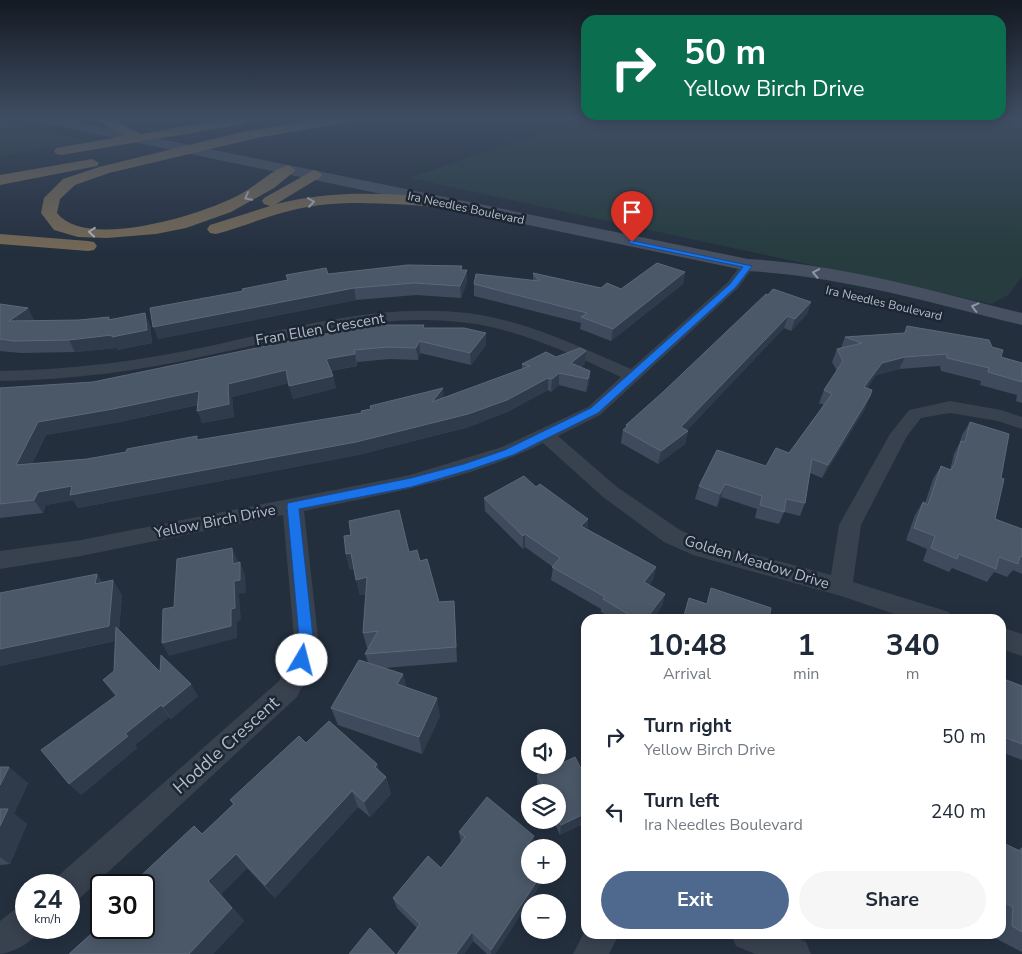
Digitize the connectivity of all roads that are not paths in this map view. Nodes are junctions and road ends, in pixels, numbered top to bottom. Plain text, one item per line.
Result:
1 (96, 163) edge
2 (136, 163) edge
3 (252, 163) edge
4 (288, 170) junction
5 (314, 175) junction
6 (0, 180) edge
7 (438, 202) junction
8 (230, 225) junction
9 (0, 239) edge
10 (748, 266) junction
11 (1022, 319) edge
12 (1022, 334) edge
13 (0, 376) edge
14 (633, 376) junction
15 (1022, 423) edge
16 (546, 435) junction
17 (292, 506) junction
18 (0, 560) edge
19 (841, 587) junction
20 (925, 614) edge
21 (1006, 640) edge
22 (1022, 645) edge
23 (80, 877) edge
24 (15, 930) edge
25 (0, 938) edge
26 (599, 939) edge
27 (760, 939) edge
28 (590, 954) edge
29 (794, 954) edge

1 - 6 highway
4 -> 2 highway
3 - 4 main road, Ira Needles Boulevard
4 - 5 main road, Ira Needles Boulevard
5 - 7 main road, Ira Needles Boulevard
5 - 8 highway
8 -> 7 highway
7 - 10 main road, Ira Needles Boulevard
8 - 9 highway
11 -> 10 main road, Ira Needles Boulevard
10 - 12 main road, Ira Needles Boulevard
10 - 14 street, Yellow Birch Drive
13 - 14 street, Fran Ellen Crescent
14 - 16 street, Yellow Birch Drive
15 - 19 street
16 - 17 street, Yellow Birch Drive
16 - 19 street, Golden Meadow Drive
17 - 18 street, Yellow Birch Drive
17 - 23 street, Hoddle Crescent
19 - 20 street, Golden Meadow Drive
21 - 22 street
24 - 25 street
26 - 28 street
27 - 29 street

